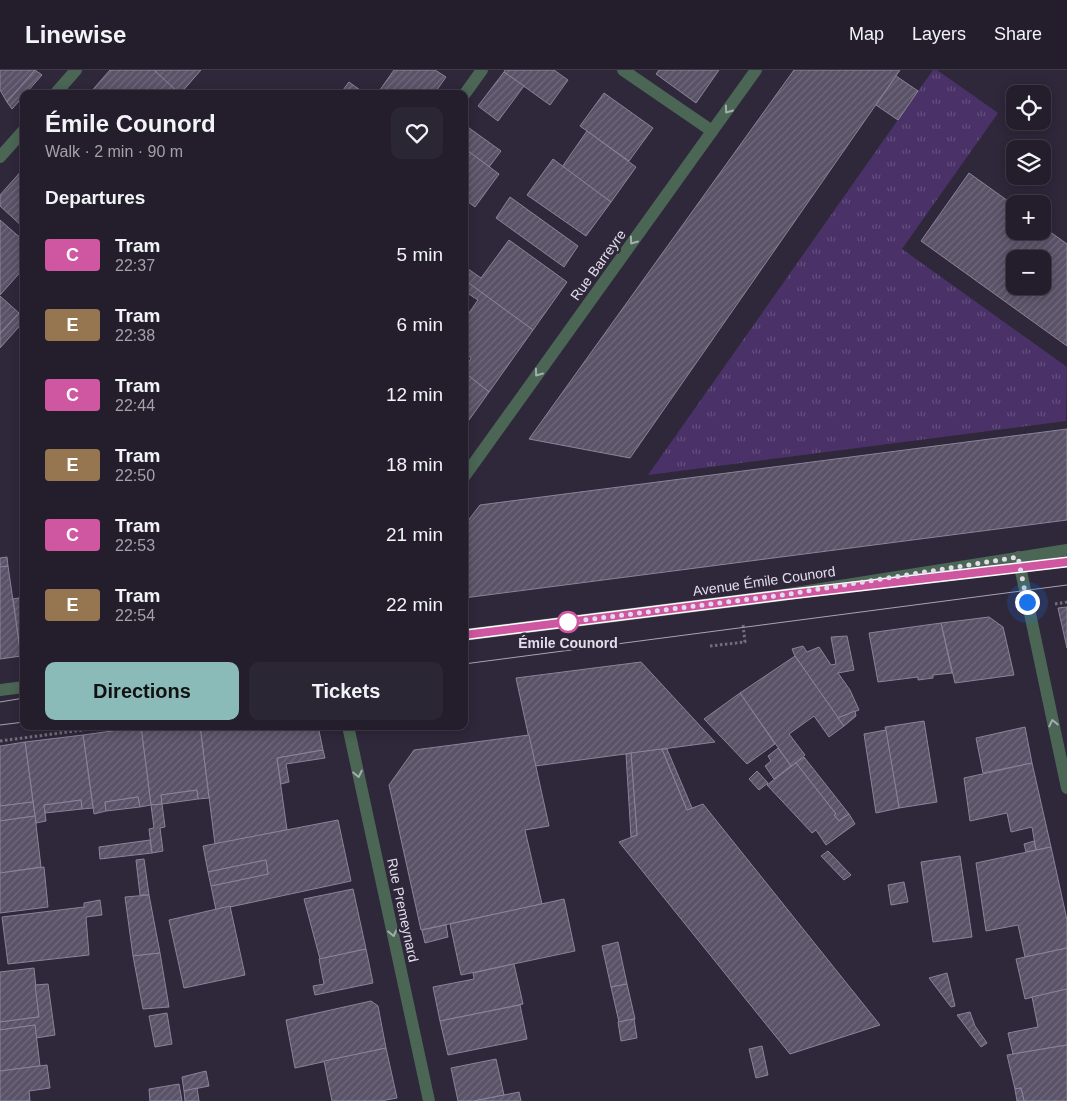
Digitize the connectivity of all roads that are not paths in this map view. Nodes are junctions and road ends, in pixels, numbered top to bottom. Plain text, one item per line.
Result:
1 (76, 70) edge
2 (482, 70) edge
3 (623, 70) edge
4 (756, 70) edge
5 (59, 90) edge
6 (468, 90) edge
7 (712, 131) junction
8 (20, 134) edge
9 (0, 157) edge
10 (468, 471) edge
11 (1067, 550) edge
12 (1018, 557) junction
13 (468, 634) edge
14 (20, 688) edge
15 (0, 690) edge
16 (349, 730) edge
17 (1067, 788) edge
18 (429, 1101) edge

1 - 5 street
2 - 6 street
3 - 7 street
4 -> 7 street, Rue Barreyre
7 -> 10 street, Rue Barreyre
8 - 9 street
11 - 12 street, Avenue Émile Counord
12 - 13 street, Avenue Émile Counord
17 -> 12 street
14 - 15 street
16 -> 18 street, Rue Premeynard

